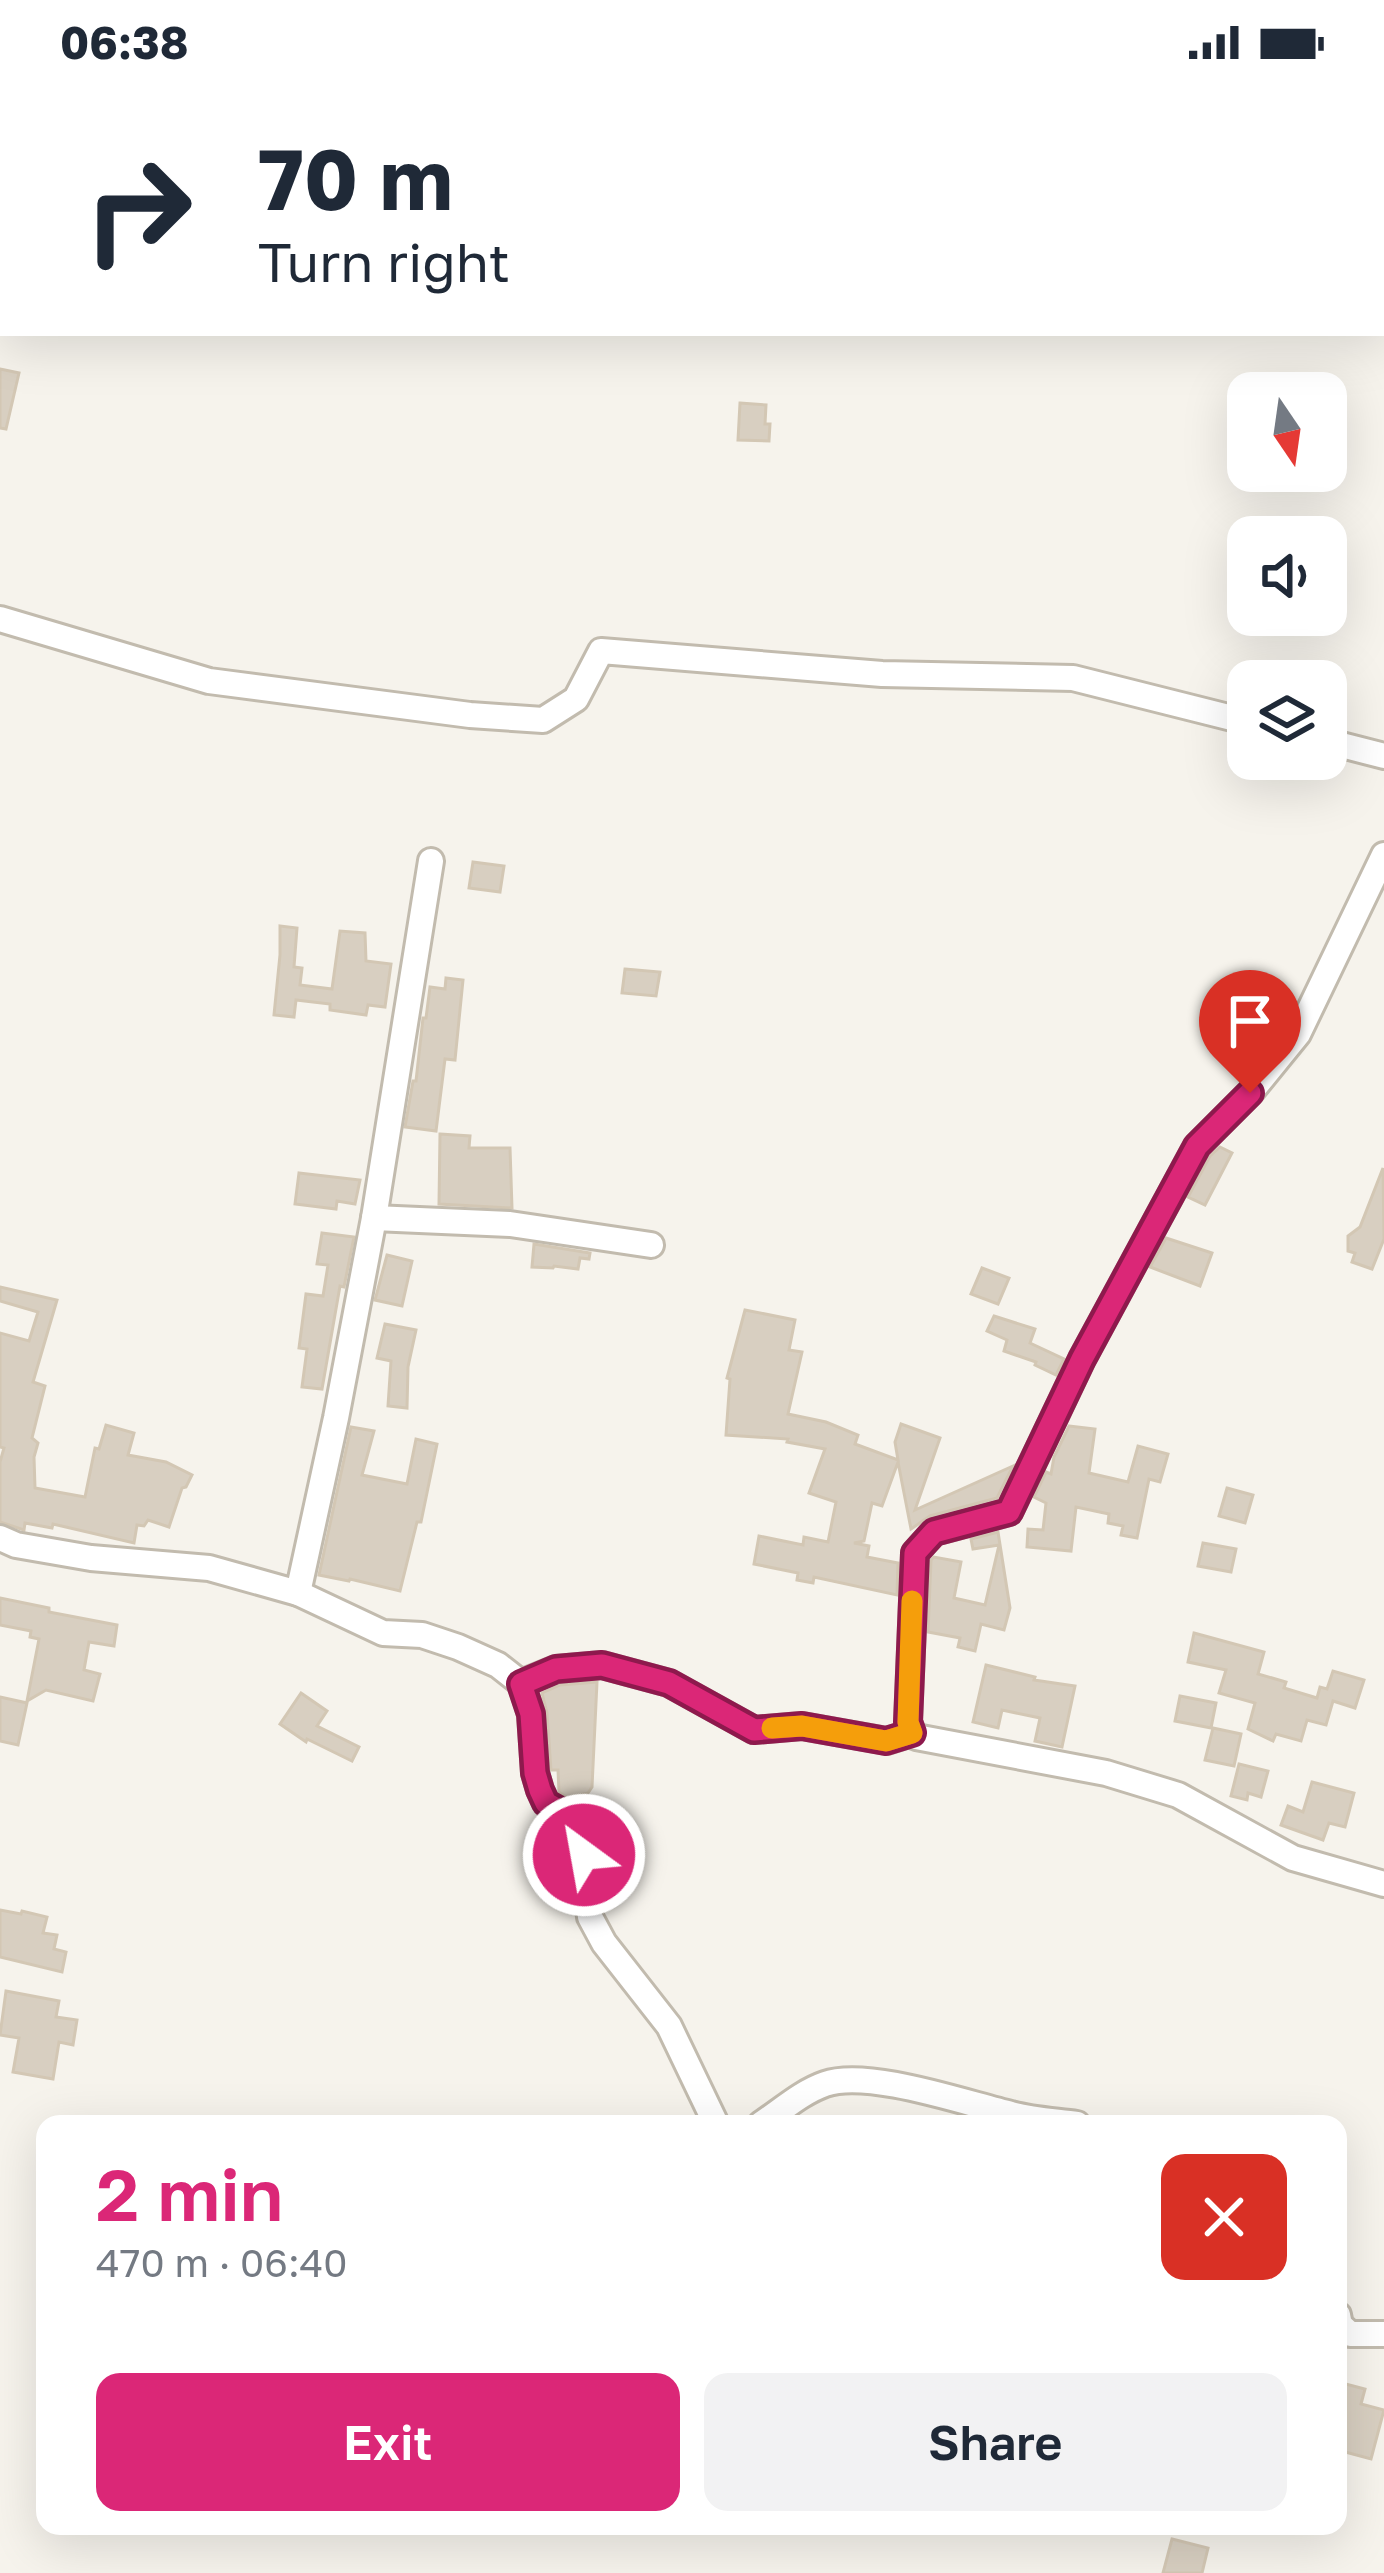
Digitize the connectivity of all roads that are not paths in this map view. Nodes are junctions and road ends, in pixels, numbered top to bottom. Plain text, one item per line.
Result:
1 (0, 619) edge
2 (1227, 717) edge
3 (1347, 746) edge
4 (1384, 756) edge
5 (1384, 855) edge
6 (430, 861) dead end
7 (374, 1218) junction
8 (651, 1246) dead end
9 (0, 1538) edge
10 (298, 1593) junction
11 (521, 1684) junction
12 (912, 1733) junction
13 (1384, 1884) edge
14 (712, 2115) edge
15 (774, 2115) edge
16 (1013, 2115) edge
17 (1347, 2331) edge
18 (1384, 2333) edge

1 - 2 street
3 - 4 street
5 - 12 street
6 - 7 street
7 - 8 street
7 - 10 street
9 - 10 street
10 - 11 street
11 - 12 street
11 - 14 street
12 - 13 street
15 - 16 street
17 - 18 street

